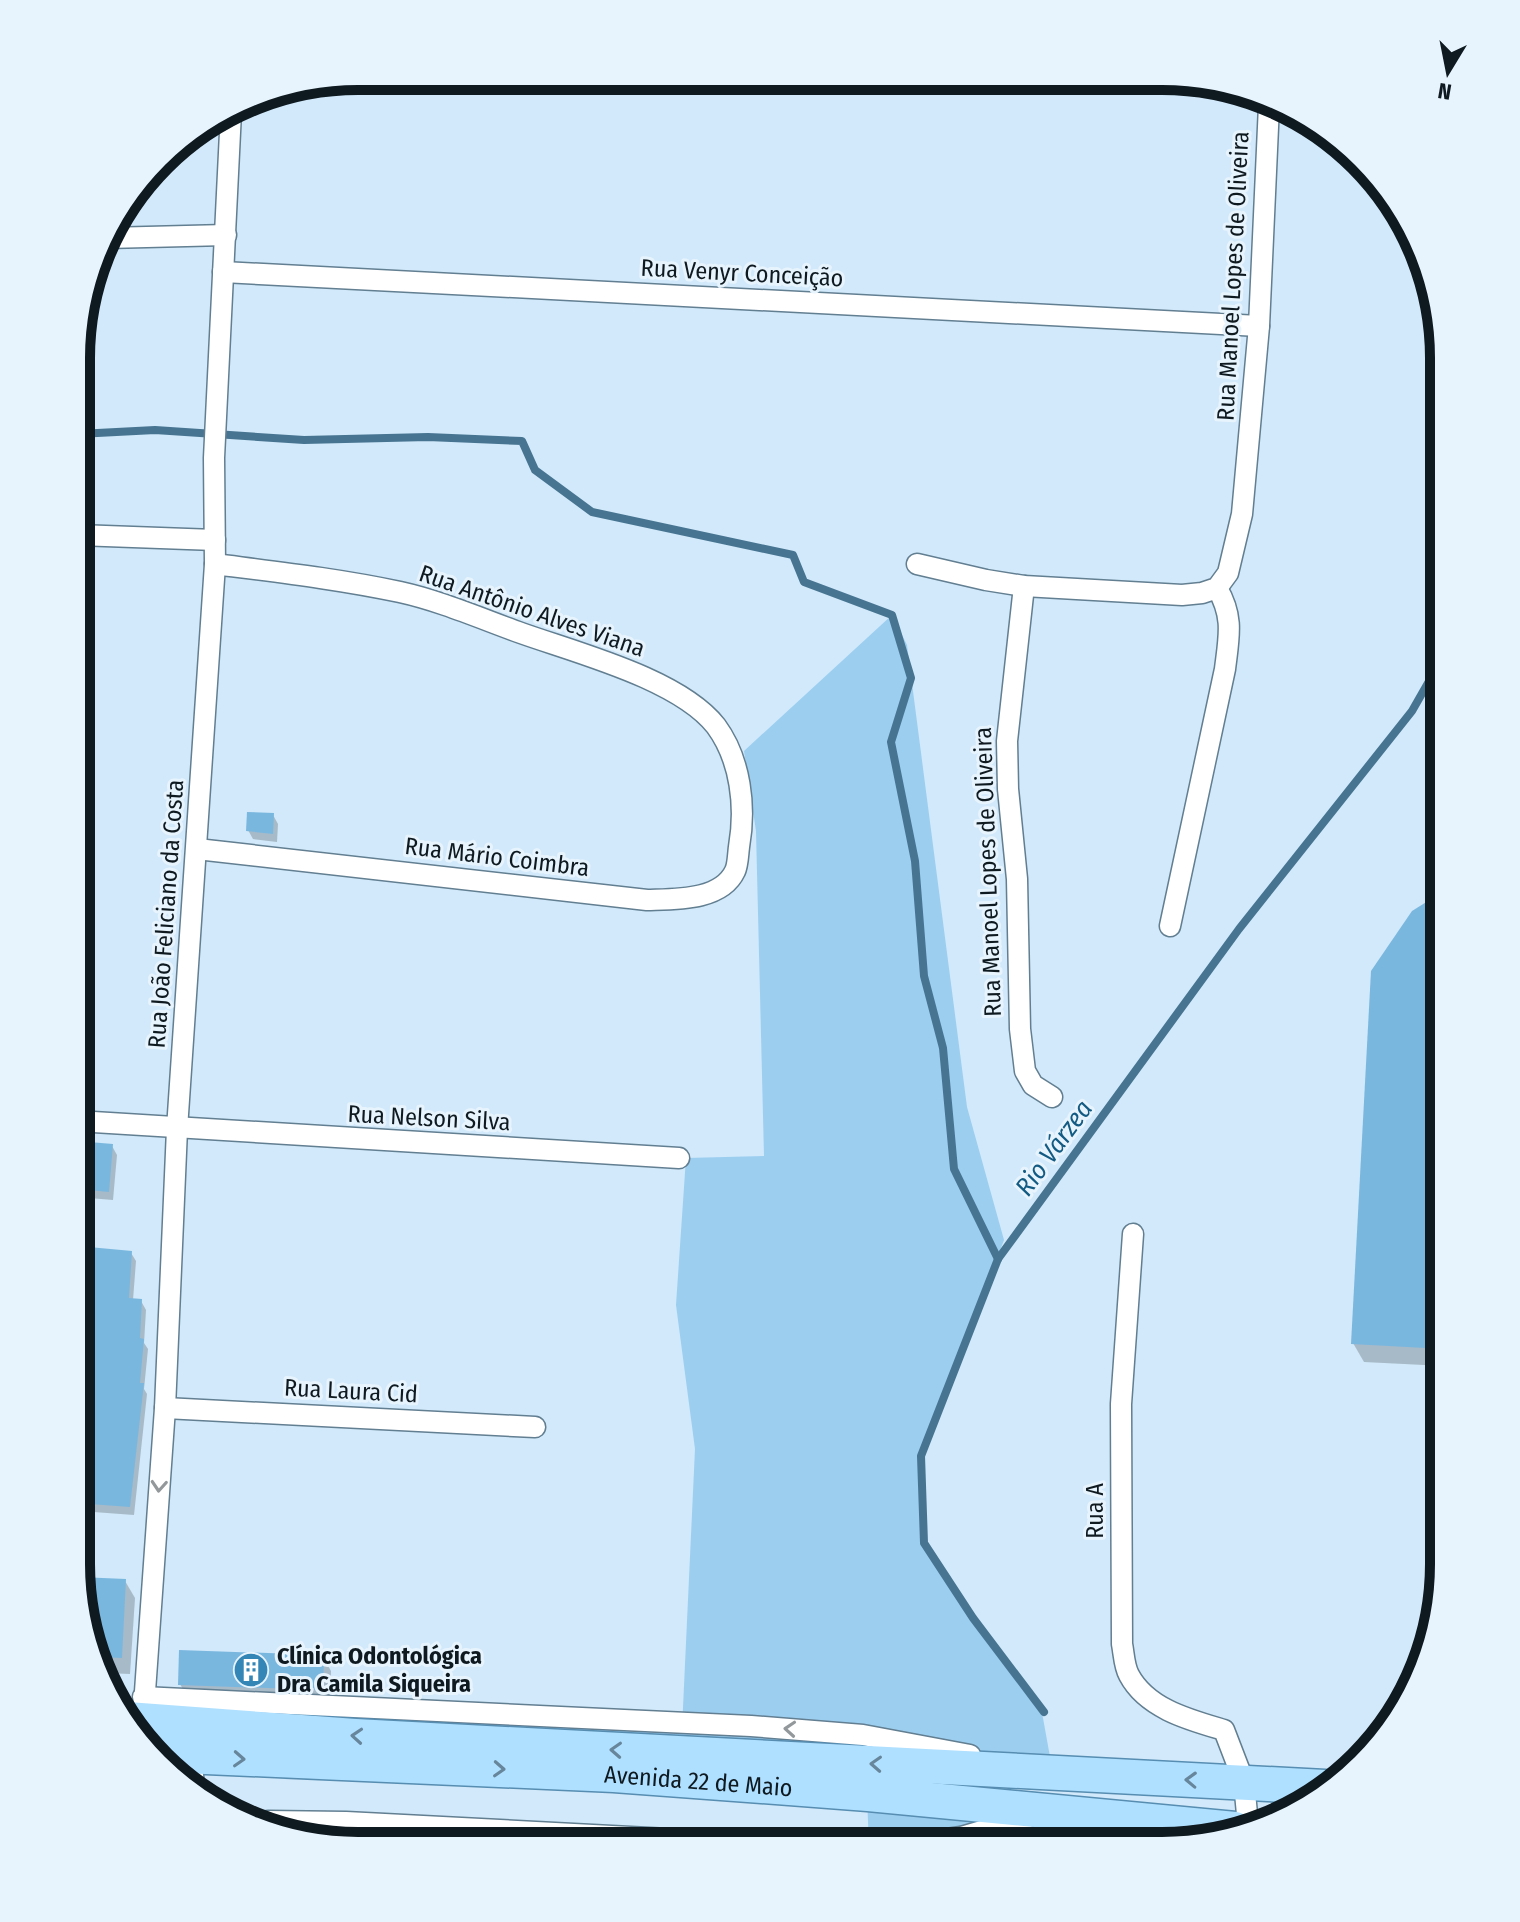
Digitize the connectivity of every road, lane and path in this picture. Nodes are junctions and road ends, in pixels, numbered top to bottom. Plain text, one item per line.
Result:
1 (1269, 113) edge
2 (231, 123) edge
3 (226, 235) junction
4 (119, 238) edge
5 (223, 272) junction
6 (1259, 326) junction
7 (90, 535) edge
8 (215, 540) junction
9 (215, 564) junction
10 (917, 564) dead end
11 (1024, 586) junction
12 (1217, 588) junction
13 (743, 823) joint
14 (197, 849) junction
15 (1170, 926) dead end
16 (1052, 1097) dead end
17 (90, 1122) edge
18 (177, 1129) junction
19 (679, 1158) dead end
20 (1133, 1234) dead end
21 (165, 1408) junction
22 (535, 1427) dead end
23 (138, 1712) edge
24 (176, 1756) edge
25 (1244, 1782) junction
26 (1312, 1786) edge
27 (1048, 1812) junction
28 (1247, 1818) edge
29 (284, 1821) edge
30 (1214, 1827) edge
31 (518, 1831) edge
32 (982, 1831) edge

1 - 6 street, Rua Manoel Lopes de Oliveira
2 - 3 street, Rua João Feliciano da Costa
3 - 4 street
3 - 5 street, Rua João Feliciano da Costa
5 - 6 street, Rua Venyr Conceição
5 - 8 street, Rua João Feliciano da Costa
6 - 12 street, Rua Manoel Lopes de Oliveira
7 - 8 street
8 - 9 street, Rua João Feliciano da Costa
9 - 13 street, Rua Antônio Alves Viana
9 - 14 street, Rua João Feliciano da Costa
10 - 11 street
11 - 12 street
11 - 16 street, Rua Manoel Lopes de Oliveira
12 - 15 street
13 - 14 street, Rua Mário Coimbra
14 - 18 street, Rua João Feliciano da Costa
17 - 18 street, Rua Nelson Silva
18 - 19 street, Rua Nelson Silva
18 - 21 street, Rua João Feliciano da Costa
20 - 25 street, Rua A
21 - 22 street, Rua Laura Cid
21 -> 23 street, Rua João Feliciano da Costa
25 -> 23 main road, Avenida 22 de Maio
24 -> 27 main road, Avenida 22 de Maio
25 - 26 main road, Avenida 22 de Maio
25 - 28 street
27 - 30 main road, Avenida 22 de Maio
27 - 32 street
29 - 31 street

